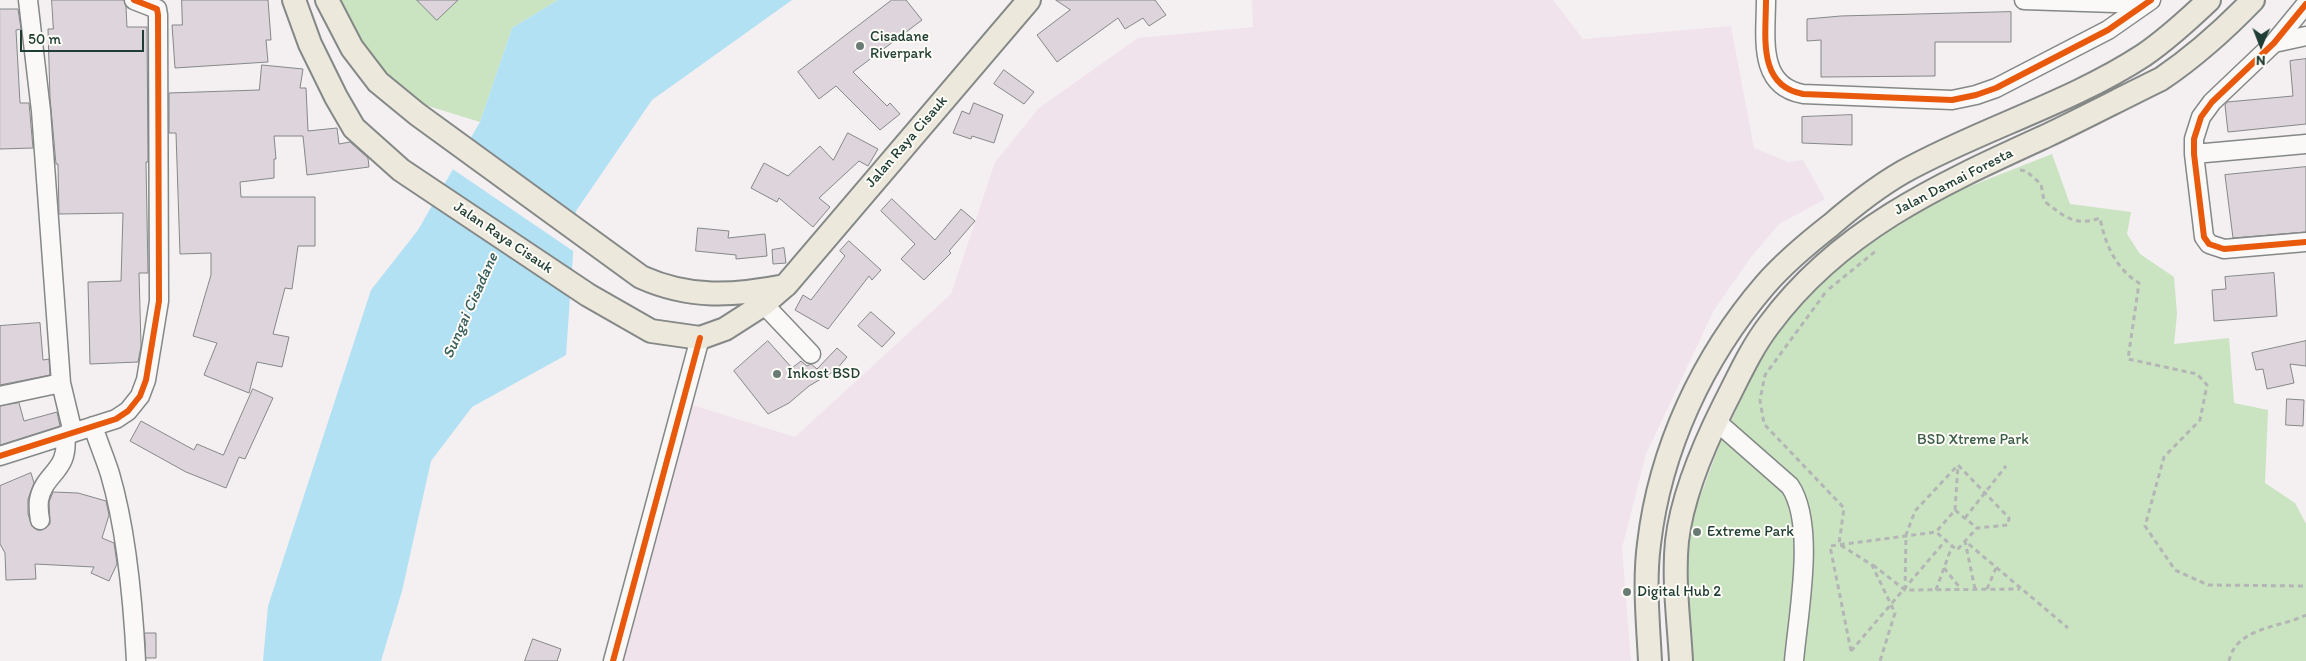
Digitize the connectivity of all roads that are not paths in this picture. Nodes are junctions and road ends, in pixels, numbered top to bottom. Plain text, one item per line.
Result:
1 (28, 0) edge
2 (134, 0) edge
3 (294, 0) edge
4 (327, 0) edge
5 (1029, 0) edge
6 (1766, 0) edge
7 (2024, 0) edge
8 (2208, 0) edge
9 (2253, 0) edge
10 (2148, 2) edge
11 (2306, 4) edge
12 (2306, 36) edge
13 (2274, 43) junction
14 (2306, 144) edge
15 (2194, 154) junction
16 (2306, 242) edge
17 (758, 298) junction
18 (700, 338) junction
19 (811, 354) dead end
20 (60, 383) junction
21 (0, 396) edge
22 (1716, 421) junction
23 (93, 426) junction
24 (69, 434) junction
25 (0, 456) edge
26 (40, 520) dead end
27 (136, 661) edge
28 (613, 661) edge
29 (1650, 661) edge
30 (1681, 661) edge
31 (1794, 661) edge

1 - 20 street
2 - 23 street
3 - 18 main road, Jalan Raya Cisauk
4 - 17 main road, Jalan Raya Cisauk
5 - 17 main road, Jalan Raya Cisauk
6 - 10 street
7 - 10 street
8 - 29 main road, Jalan Damai Foresta
9 - 22 main road, Jalan Damai Foresta
11 - 13 street
12 - 13 street
13 - 15 street
14 - 15 street
15 - 16 street
17 - 18 main road, Jalan Raya Cisauk
17 - 19 street
18 - 28 street
20 - 21 street
20 - 24 street
22 - 30 main road, Jalan Damai Foresta
22 - 31 street
23 - 24 street
23 - 27 street
24 - 25 street
24 - 26 street

